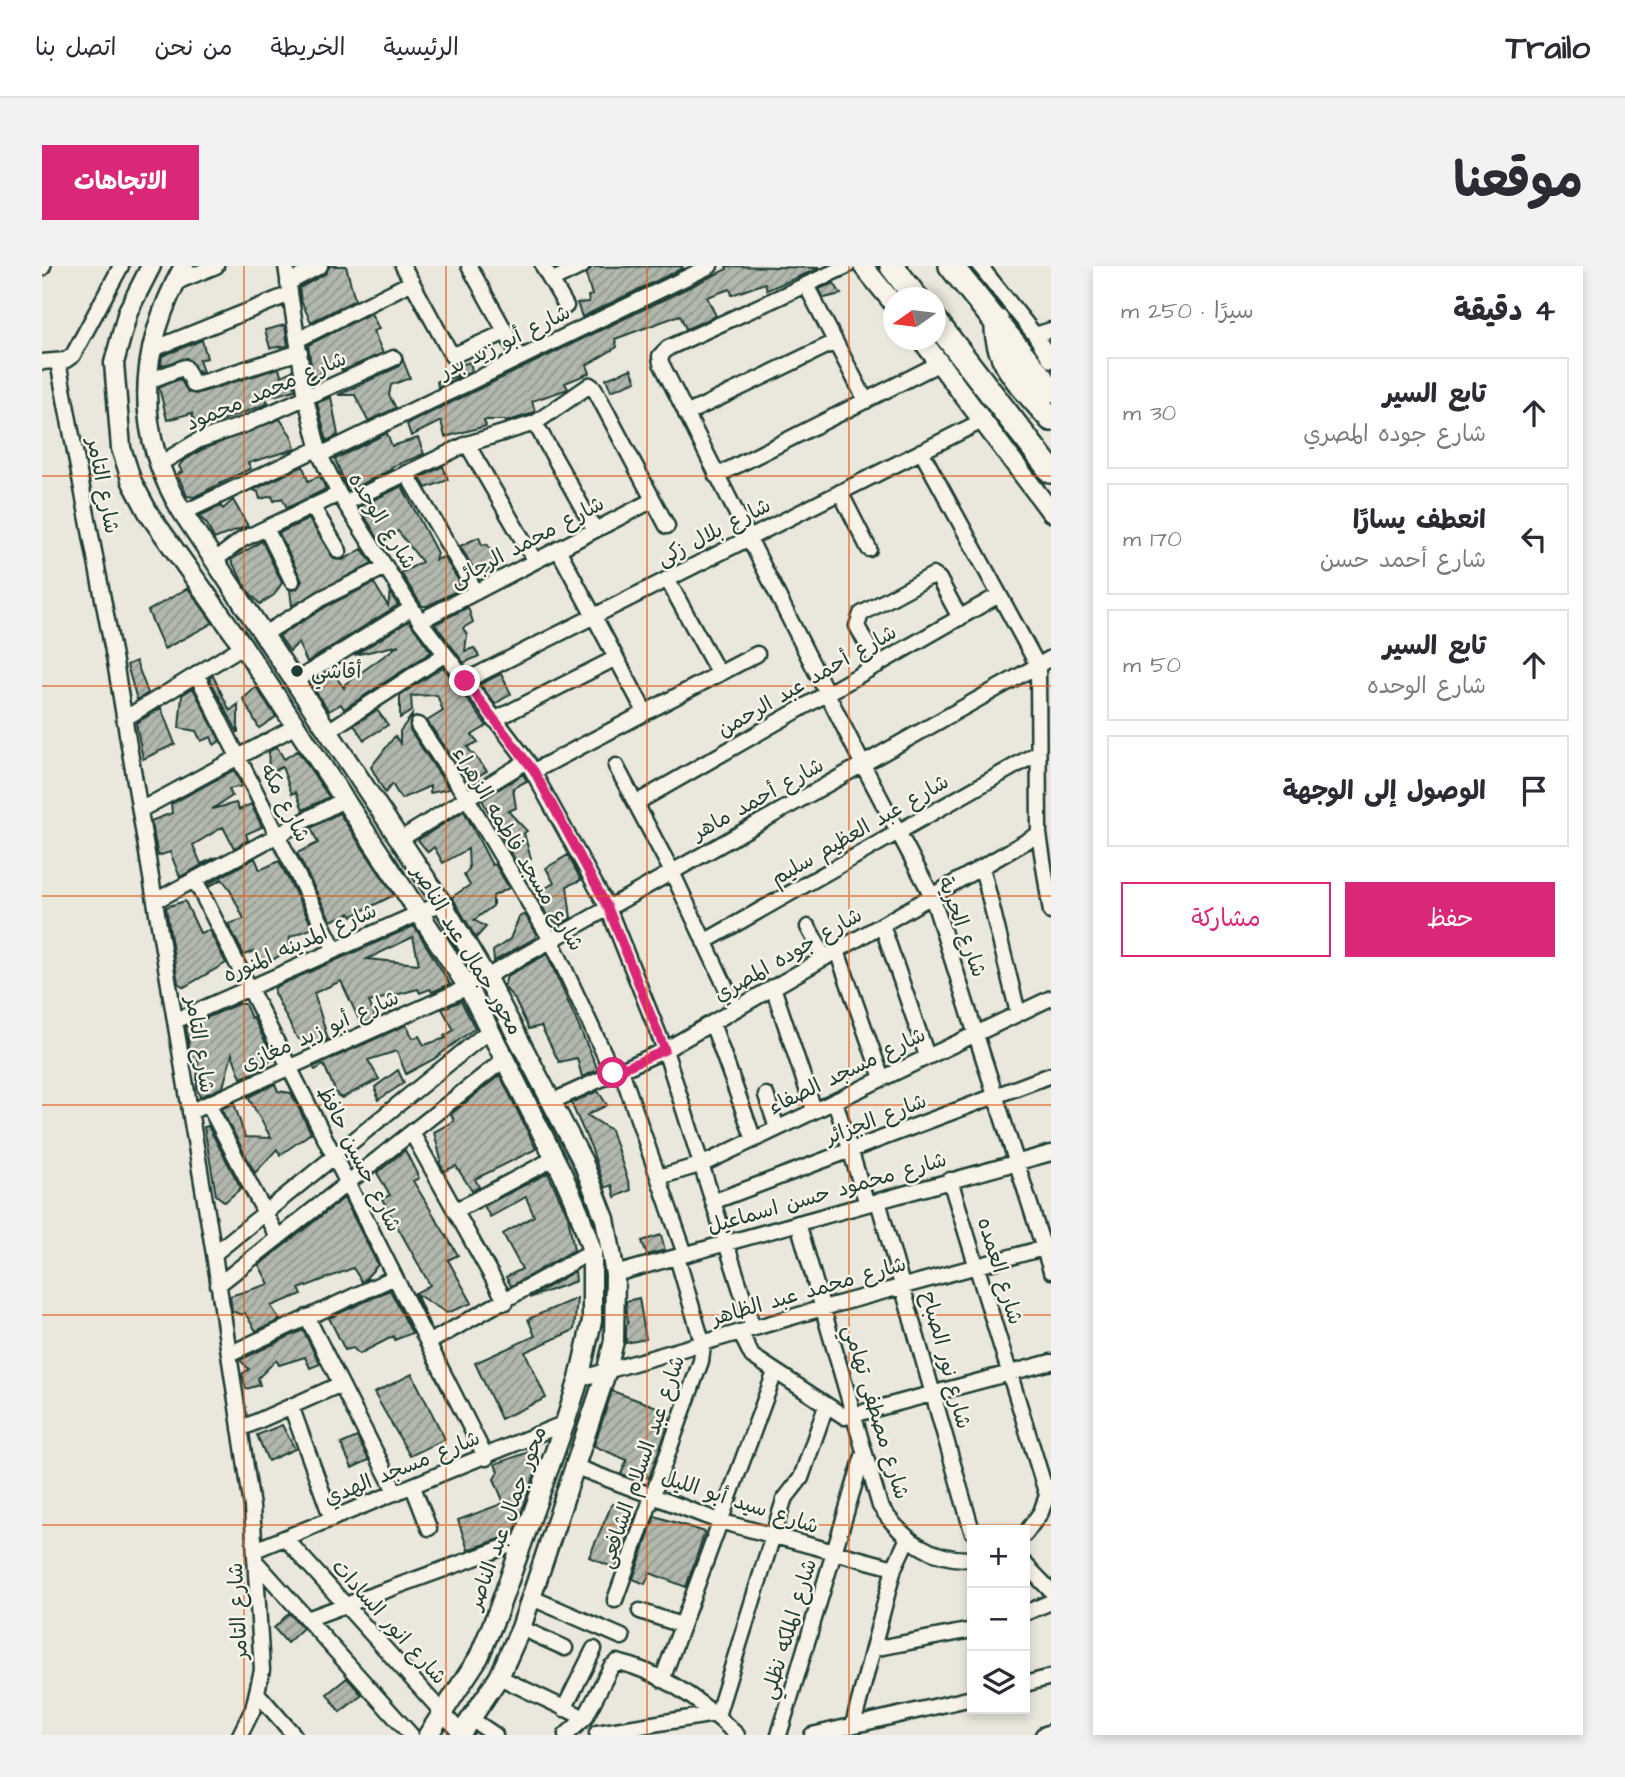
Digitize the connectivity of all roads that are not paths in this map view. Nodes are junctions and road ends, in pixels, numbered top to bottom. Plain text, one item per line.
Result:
1 (121, 266) edge
2 (151, 266) edge
3 (184, 266) edge
4 (215, 266) edge
5 (286, 266) edge
6 (320, 266) edge
7 (403, 266) edge
8 (469, 266) edge
9 (543, 266) edge
10 (582, 266) edge
11 (710, 266) edge
12 (847, 266) edge
13 (863, 266) edge
14 (892, 266) edge
15 (951, 266) edge
16 (980, 266) edge
17 (551, 281) junction
18 (412, 282) junction
19 (174, 284) junction
20 (806, 285) junction
21 (908, 287) edge
22 (289, 288) junction
23 (883, 291) edge
24 (566, 306) dead end
25 (997, 321) junction
26 (1051, 330) edge
27 (506, 332) junction
28 (946, 335) edge
29 (1035, 335) junction
30 (835, 342) junction
31 (299, 346) junction
32 (151, 350) junction
33 (930, 350) edge
34 (520, 358) junction
35 (394, 359) dead end
36 (1051, 360) edge
37 (42, 362) edge
38 (58, 362) junction
39 (940, 363) junction
40 (146, 382) junction
41 (1051, 390) edge
42 (306, 398) junction
43 (866, 401) junction
44 (686, 414) junction
45 (1051, 419) edge
46 (982, 421) junction
47 (535, 423) junction
48 (467, 444) junction
49 (921, 451) junction
50 (318, 452) junction
51 (158, 465) junction
52 (1051, 471) edge
53 (406, 473) junction
54 (716, 476) junction
55 (840, 492) junction
56 (342, 499) junction
57 (653, 499) junction
58 (312, 506) junction
59 (1051, 512) edge
60 (183, 513) junction
61 (667, 526) dead end
62 (266, 528) junction
63 (595, 530) junction
64 (748, 538) junction
65 (202, 541) junction
66 (558, 549) junction
67 (869, 549) dead end
68 (339, 551) dead end
69 (180, 557) junction
70 (215, 560) junction
71 (535, 561) junction
72 (386, 567) junction
73 (667, 579) junction
74 (292, 581) dead end
75 (476, 592) junction
76 (999, 595) junction
77 (412, 608) junction
78 (593, 616) junction
79 (960, 618) junction
80 (420, 621) junction
81 (264, 634) junction
82 (243, 646) junction
83 (757, 654) dead end
84 (444, 655) junction
85 (616, 658) junction
86 (1051, 658) edge
87 (878, 665) junction
88 (1038, 666) junction
89 (719, 674) junction
90 (197, 675) junction
91 (295, 681) junction
92 (465, 681) junction
93 (827, 694) junction
94 (645, 712) junction
95 (124, 719) junction
96 (494, 720) junction
97 (418, 725) dead end
98 (296, 726) junction
99 (328, 731) junction
100 (1036, 754) junction
101 (238, 758) junction
102 (863, 765) junction
103 (530, 766) junction
104 (616, 766) dead end
105 (467, 798) junction
106 (345, 799) junction
107 (636, 803) junction
108 (139, 810) junction
109 (899, 832) junction
110 (1039, 834) junction
111 (278, 836) junction
112 (399, 840) junction
113 (982, 867) junction
114 (672, 872) junction
115 (195, 880) junction
116 (932, 896) junction
117 (155, 901) junction
118 (442, 903) junction
119 (608, 908) junction
120 (420, 912) junction
121 (1051, 912) edge
122 (882, 925) junction
123 (808, 927) dead end
124 (551, 940) junction
125 (704, 942) junction
126 (335, 950) junction
127 (831, 954) junction
128 (486, 977) junction
129 (468, 987) junction
130 (774, 987) junction
131 (250, 989) junction
132 (1051, 999) edge
133 (736, 1009) junction
134 (1018, 1013) junction
135 (175, 1021) junction
136 (712, 1023) junction
137 (491, 1029) junction
138 (976, 1032) junction
139 (665, 1050) junction
140 (927, 1056) junction
141 (506, 1058) junction
142 (290, 1069) junction
143 (617, 1072) junction
144 (1051, 1075) edge
145 (882, 1078) junction
146 (766, 1096) dead end
147 (996, 1096) junction
148 (552, 1101) junction
149 (835, 1101) junction
150 (208, 1104) junction
151 (814, 1110) junction
152 (190, 1112) junction
153 (777, 1128) junction
154 (412, 1133) junction
155 (754, 1140) junction
156 (850, 1151) junction
157 (1051, 1153) edge
158 (334, 1157) junction
159 (555, 1158) junction
160 (1017, 1162) junction
161 (703, 1164) junction
162 (659, 1177) junction
163 (950, 1181) junction
164 (348, 1184) junction
165 (715, 1201) junction
166 (873, 1203) junction
167 (455, 1211) junction
168 (265, 1213) junction
169 (797, 1223) junction
170 (278, 1238) junction
171 (727, 1243) junction
172 (1047, 1247) edge
173 (592, 1251) junction
174 (214, 1254) junction
175 (681, 1256) junction
176 (976, 1266) junction
177 (1051, 1271) edge
178 (615, 1274) junction
179 (395, 1277) junction
180 (218, 1285) junction
181 (904, 1285) junction
182 (506, 1302) junction
183 (822, 1308) junction
184 (307, 1317) junction
185 (746, 1330) junction
186 (428, 1343) junction
187 (703, 1345) junction
188 (229, 1354) junction
189 (1051, 1362) edge
190 (775, 1372) junction
191 (606, 1373) junction
192 (1010, 1373) junction
193 (579, 1379) junction
194 (341, 1384) junction
195 (933, 1393) junction
196 (291, 1406) junction
197 (826, 1406) junction
198 (854, 1414) junction
199 (565, 1423) junction
200 (240, 1429) junction
201 (864, 1455) junction
202 (486, 1458) junction
203 (576, 1466) junction
204 (413, 1487) junction
205 (1050, 1490) edge
206 (396, 1493) junction
207 (654, 1497) junction
208 (332, 1519) junction
209 (719, 1521) junction
210 (970, 1525) edge
211 (1030, 1527) edge
212 (429, 1528) dead end
213 (773, 1537) junction
214 (285, 1538) junction
215 (524, 1540) junction
216 (907, 1540) junction
217 (549, 1550) junction
218 (833, 1554) junction
219 (256, 1556) junction
220 (967, 1559) edge
221 (894, 1568) junction
222 (1030, 1569) edge
223 (1051, 1591) edge
224 (532, 1598) junction
225 (615, 1600) dead end
226 (1051, 1602) edge
227 (345, 1604) junction
228 (640, 1611) dead end
229 (1030, 1611) edge
230 (307, 1619) junction
231 (681, 1625) junction
232 (521, 1628) junction
233 (967, 1631) edge
234 (622, 1637) dead end
235 (565, 1648) dead end
236 (873, 1648) junction
237 (594, 1649) dead end
238 (499, 1677) junction
239 (1051, 1677) edge
240 (662, 1680) junction
241 (1030, 1683) edge
242 (258, 1694) junction
243 (967, 1699) edge
244 (565, 1709) junction
245 (443, 1713) junction
246 (587, 1714) junction
247 (716, 1715) junction
248 (853, 1726) junction
249 (464, 1729) edge
250 (1051, 1732) edge
251 (597, 1734) edge
252 (240, 1735) edge
253 (294, 1735) edge
254 (411, 1735) edge
255 (428, 1735) edge
256 (495, 1735) edge
257 (566, 1735) edge
258 (737, 1735) edge
259 (779, 1735) edge
260 (812, 1735) edge
261 (1043, 1735) edge

1 - 38 street
2 - 69 street, محور جمال عبد الناصر
3 - 19 street, محور جمال عبد الناصر
4 - 19 street
5 - 22 street, شارع الوحده
6 - 22 street
7 - 18 street
8 - 27 street
9 - 17 street
10 - 17 street
11 - 34 street, شارع أبو زيد بدر
12 - 20 street
13 - 23 street
14 - 21 main road
15 - 25 main road
16 - 29 street
17 - 24 street
18 - 27 street
18 - 31 street
19 - 32 street, محور جمال عبد الناصر
20 - 30 street
20 - 44 street, شارع الحرية
22 - 31 street, شارع الوحده
22 - 32 street
25 - 41 main road
25 - 45 main road
26 - 29 street
27 - 34 street
28 - 52 main road
29 - 36 street
30 - 43 street
30 - 44 street
31 - 40 street
31 - 42 street, شارع الوحده
32 - 40 street, محور جمال عبد الناصر
33 - 39 street
34 - 50 street, شارع أبو زيد بدر
35 - 42 street, شارع محمد محمود
37 - 38 street
38 - 95 street, شارع التامر
39 - 43 street
39 - 46 street
40 - 51 street, محور جمال عبد الناصر
42 - 50 street, شارع الوحده
42 - 51 street, شارع محمد محمود
43 - 54 street
44 - 54 street, شارع الحرية
46 - 49 street, شارع بلال زكى
46 - 59 street
47 - 48 street
47 - 57 street
47 - 63 street
48 - 53 street
48 - 71 street
49 - 55 street, شارع بلال زكى
49 - 76 street
50 - 56 street, شارع الوحده
50 - 60 street, شارع أبو زيد بدر
51 - 60 street, محور جمال عبد الناصر
53 - 56 street
53 - 75 street
54 - 64 street, شارع الحرية
55 - 64 street, شارع بلال زكى
55 - 67 street
56 - 58 street
56 - 72 street, شارع الوحده
57 - 61 street
57 - 63 street, شارع محمد الرجائى
58 - 62 street
58 - 68 street
60 - 65 street, محور جمال عبد الناصر
62 - 70 street
62 - 74 street
63 - 66 street, شارع محمد الرجائى
64 - 73 street, شارع بلال زكى
64 - 93 street, شارع الحرية
65 - 69 street
65 - 70 street, محور جمال عبد الناصر
66 - 71 street, شارع محمد الرجائى
66 - 78 street
69 - 82 street, محور جمال عبد الناصر
70 - 81 street, محور جمال عبد الناصر
71 - 75 street, شارع محمد الرجائى
72 - 77 street, شارع الوحده
72 - 81 street
73 - 78 street, شارع بلال زكى
73 - 89 street
75 - 80 street, شارع محمد الرجائى
76 - 79 street, شارع أحمد عبد الرحمن
76 - 88 street
77 - 80 street, شارع الوحده
77 - 91 street
78 - 85 street
78 - 92 street, شارع بلال زكى
79 - 87 street, شارع أحمد عبد الرحمن
79 - 87 street
80 - 84 street, شارع الوحده
81 - 91 street, محور جمال عبد الناصر
82 - 90 street
82 - 98 street, محور جمال عبد الناصر
83 - 89 street
84 - 92 street, شارع الوحده
84 - 99 street
85 - 94 street
85 - 96 street
86 - 88 street, شارع أحمد ماهر
87 - 93 street, شارع أحمد عبد الرحمن
88 - 100 street
88 - 102 street, شارع أحمد ماهر
89 - 94 street
90 - 95 street
90 - 101 street, شارع مكه
91 - 99 street, محور جمال عبد الناصر
92 - 96 street, شارع الوحده
93 - 102 street, شارع الحرية
93 - 107 street, شارع أحمد عبد الرحمن
94 - 103 street
95 - 108 street, شارع التامر
96 - 103 street, شارع الوحده
97 - 105 street, شارع مسجد فاطمه الزهراء
98 - 101 street
98 - 106 street, محور جمال عبد الناصر
99 - 112 street, محور جمال عبد الناصر
100 - 109 street, شارع عبد العظيم سليم
100 - 110 street
101 - 108 street
101 - 111 street, شارع مكه
102 - 109 street, شارع الحرية
102 - 114 street, شارع أحمد ماهر
103 - 105 street
103 - 119 street, شارع الوحده
104 - 107 street
105 - 112 street
105 - 124 street, شارع مسجد فاطمه الزهراء
106 - 111 street
106 - 120 street, محور جمال عبد الناصر
107 - 114 street
108 - 117 street, شارع التامر
109 - 116 street, شارع الحرية
109 - 125 street, شارع عبد العظيم سليم
110 - 113 street, شارع جوده المصري
110 - 121 street
111 - 115 street
111 - 126 street, شارع مكه
112 - 118 street, محور جمال عبد الناصر
113 - 116 street, شارع جوده المصري
113 - 134 street
114 - 119 street, شارع أحمد ماهر
114 - 125 street
115 - 117 street
115 - 131 street, شارع حسين حافظ
116 - 122 street, شارع جوده المصري
116 - 138 street, شارع الحرية
117 - 135 street, شارع التامر
118 - 120 street, شارع المدينه المنوره
118 - 128 street, محور جمال عبد الناصر
119 - 124 street, شارع أحمد ماهر
119 - 139 street, شارع الوحده
120 - 126 street, شارع المدينه المنوره
120 - 129 street, محور جمال عبد الناصر
122 - 127 street, شارع جوده المصري
122 - 140 street
123 - 127 street
124 - 128 street, شارع أحمد ماهر
124 - 143 street, شارع مسجد فاطمه الزهراء
125 - 133 street
126 - 131 street, شارع المدينه المنوره
127 - 130 street, شارع جوده المصري
127 - 145 street
128 - 148 street, محور جمال عبد الناصر
129 - 137 street, محور جمال عبد الناصر
129 - 142 street, شارع أبو زيد مغازى
130 - 133 street, شارع جوده المصري
130 - 151 street
131 - 135 street, شارع المدينه المنوره
131 - 142 street, شارع حسين حافظ
132 - 134 street, شارع مسجد الصفاء
133 - 136 street, شارع جوده المصري
134 - 138 street, شارع مسجد الصفاء
135 - 152 street, شارع التامر
136 - 139 street, شارع جوده المصري
136 - 155 street
137 - 141 street, محور جمال عبد الناصر
137 - 158 street
138 - 140 street, شارع مسجد الصفاء
138 - 147 street, شارع الحرية
139 - 143 street, شارع جوده المصري
139 - 161 street, شارع الوحده
140 - 145 street, شارع مسجد الصفاء
141 - 154 street
141 - 159 street, محور جمال عبد الناصر
142 - 150 street, شارع أبو زيد مغازى
142 - 158 street, شارع حسين حافظ
143 - 148 street, شارع جوده المصري
143 - 162 street, شارع مسجد فاطمه الزهراء
144 - 147 street, شارع الجزائر
145 - 149 street, شارع مسجد الصفاء
146 - 153 street
147 - 156 street, شارع الجزائر
147 - 160 street, شارع الحرية
148 - 178 street, محور جمال عبد الناصر
149 - 151 street, شارع مسجد الصفاء
149 - 156 street, شارع نور الصباح
150 - 152 street, شارع أبو زيد مغازى
150 - 168 street
151 - 153 street, شارع مسجد الصفاء
152 - 174 street, شارع التامر
153 - 155 street, شارع مسجد الصفاء
154 - 164 street
154 - 167 street
155 - 161 street, شارع مسجد الصفاء
156 - 165 street, شارع الجزائر
156 - 166 street, شارع نور الصباح
157 - 160 street, شارع محمود حسن اسماعيل
158 - 164 street, شارع حسين حافظ
158 - 168 street
159 - 167 street
159 - 173 street, محور جمال عبد الناصر
160 - 163 street, شارع محمود حسن اسماعيل
160 - 172 street, شارع الحرية
161 - 162 street, شارع مسجد الصفاء
161 - 165 street, شارع الوحده
162 - 175 street, شارع عبد السلام الشافعى
163 - 166 street, شارع محمود حسن اسماعيل
163 - 176 street, شارع العمده
164 - 170 street
164 - 179 street, شارع حسين حافظ
165 - 171 street, شارع الوحده
166 - 169 street, شارع محمود حسن اسماعيل
166 - 181 street, شارع نور الصباح
167 - 182 street
168 - 170 street
168 - 174 street
169 - 171 street, شارع محمود حسن اسماعيل
169 - 183 street, شارع مصطفى تهامي
170 - 180 street
171 - 175 street, شارع محمود حسن اسماعيل
171 - 185 street, شارع الوحده
172 - 176 street, شارع محمد عبد الظاهر
172 - 177 street, شارع الحرية
173 - 182 street
173 - 193 street, محور جمال عبد الناصر
174 - 180 street, شارع التامر
175 - 178 street, شارع محمود حسن اسماعيل
175 - 187 street, شارع عبد السلام الشافعى
176 - 181 street, شارع محمد عبد الظاهر
176 - 192 street, شارع العمده
178 - 191 street, محور جمال عبد الناصر
179 - 184 street
179 - 186 street, شارع حسين حافظ
180 - 188 street, شارع التامر
181 - 183 street, شارع محمد عبد الظاهر
181 - 195 street, شارع نور الصباح
182 - 186 street
183 - 185 street, شارع محمد عبد الظاهر
183 - 198 street, شارع مصطفى تهامي
184 - 188 street
184 - 194 street
185 - 187 street, شارع محمد عبد الظاهر
185 - 190 street, شارع الوحده
186 - 202 street, شارع حسين حافظ
187 - 191 street, شارع محمد عبد الظاهر
187 - 207 street, شارع عبد السلام الشافعى
188 - 200 street, شارع التامر
189 - 192 street
190 - 197 street, شارع الوحده
190 - 209 street
191 - 193 street, شارع محمد عبد الظاهر
191 - 203 street, محور جمال عبد الناصر
192 - 195 street
192 - 205 street, شارع العمده
193 - 199 street, محور جمال عبد الناصر
194 - 196 street
194 - 206 street
195 - 198 street
195 - 210 street, شارع نور الصباح
196 - 200 street
196 - 208 street
197 - 198 street, شارع الوحده
197 - 213 street
198 - 201 street, شارع مصطفى تهامي
199 - 202 street, شارع مسجد الهدي
199 - 215 street, محور جمال عبد الناصر
200 - 219 street, شارع التامر
201 - 216 street, شارع مصطفى تهامي
201 - 218 street, شارع الملكه نظلي
202 - 204 street, شارع مسجد الهدي
203 - 207 street, شارع سيد أبو الليل
203 - 217 street, محور جمال عبد الناصر
204 - 206 street, شارع مسجد الهدي
204 - 212 street
205 - 211 street
206 - 208 street, شارع مسجد الهدي
207 - 209 street, شارع سيد أبو الليل
207 - 225 street, شارع عبد السلام الشافعى
208 - 214 street, شارع مسجد الهدي
209 - 213 street, شارع سيد أبو الليل
209 - 231 street
213 - 218 street, شارع سيد أبو الليل
213 - 247 street
214 - 219 street, شارع مسجد الهدي
214 - 227 street, شارع انور السادات
215 - 217 street
215 - 227 street
215 - 245 street, محور جمال عبد الناصر
216 - 220 street, شارع مصطفى تهامي
216 - 221 street
217 - 224 street, محور جمال عبد الناصر
218 - 221 street, شارع سيد أبو الليل
218 - 259 street, شارع الملكه نظلي
219 - 230 street
219 - 242 street, شارع التامر
221 - 236 street
222 - 223 street
224 - 232 street, محور جمال عبد الناصر
224 - 234 street
226 - 229 street
227 - 230 street
227 - 245 street, شارع انور السادات
228 - 231 street
230 - 254 street
231 - 240 street
232 - 235 street
232 - 238 street, محور جمال عبد الناصر
233 - 236 street
236 - 248 street
237 - 244 street
238 - 244 street
238 - 249 street, محور جمال عبد الناصر
239 - 241 street
240 - 246 street
240 - 247 street
242 - 252 street, شارع التامر
242 - 253 street
243 - 248 street
244 - 246 street
245 - 249 street, شارع انور السادات
245 - 255 street, محور جمال عبد الناصر
246 - 251 street
246 - 257 street
247 - 251 street
247 - 258 street
248 - 260 street
249 - 256 street, شارع انور السادات
250 - 261 street

